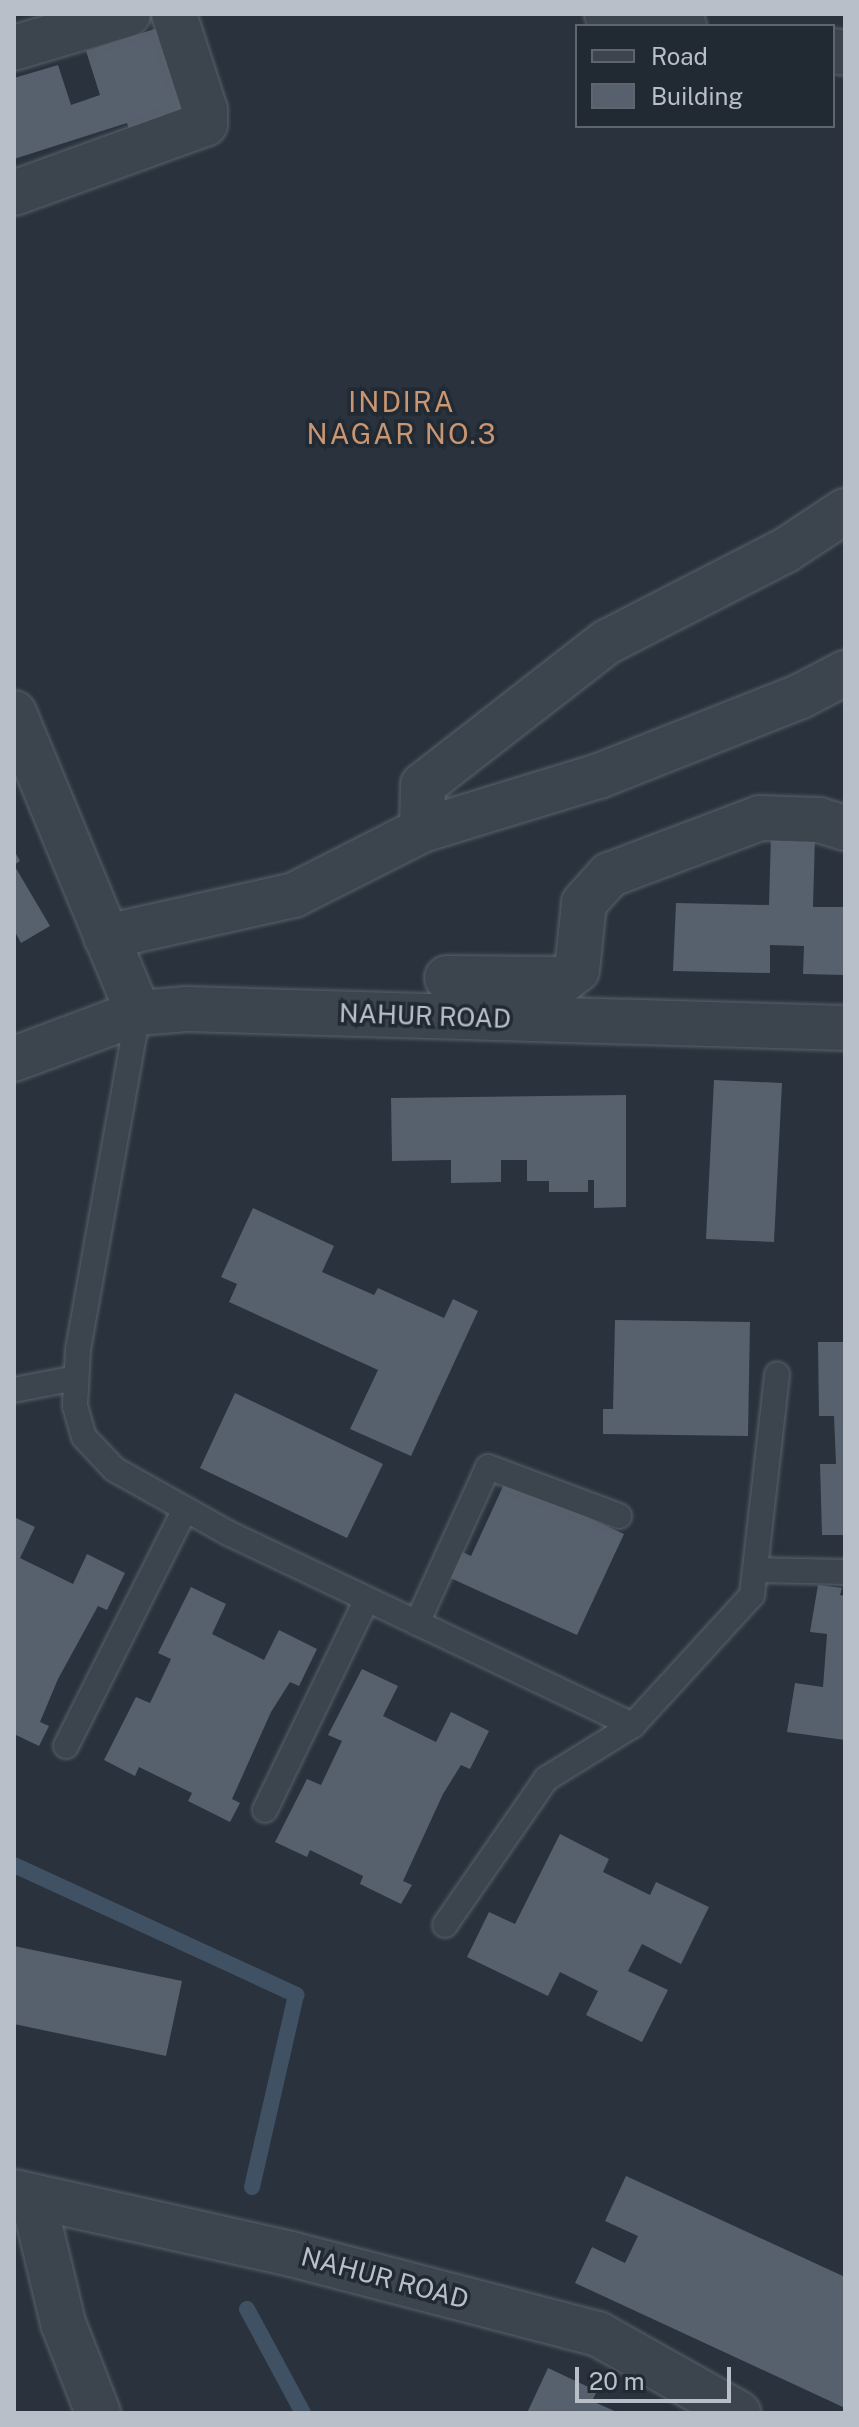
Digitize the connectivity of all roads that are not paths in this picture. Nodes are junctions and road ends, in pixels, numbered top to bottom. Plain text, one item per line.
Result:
1 (128, 14) edge
2 (174, 14) edge
3 (607, 14) edge
4 (671, 24) edge
5 (14, 48) edge
6 (14, 193) edge
7 (845, 511) edge
8 (845, 673) edge
9 (14, 713) edge
10 (845, 828) edge
11 (422, 830) junction
12 (106, 937) junction
13 (447, 978) dead end
14 (503, 999) junction
15 (138, 1013) junction
16 (845, 1028) edge
17 (14, 1059) edge
18 (777, 1374) dead end
19 (76, 1378) junction
20 (14, 1390) edge
21 (185, 1509) junction
22 (619, 1516) dead end
23 (756, 1570) junction
24 (845, 1572) edge
25 (367, 1599) junction
26 (417, 1623) junction
27 (633, 1725) junction
28 (66, 1746) dead end
29 (265, 1810) dead end
30 (445, 1925) dead end
31 (23, 2195) edge
32 (98, 2413) edge
33 (738, 2413) edge

1 - 5 street
2 - 6 street
3 - 4 street
7 - 11 street
8 - 11 street
9 - 12 street
10 - 14 street
11 - 12 street
12 - 15 street
13 - 14 street
14 - 15 street, NAHUR ROAD
14 - 16 street, NAHUR ROAD
15 - 17 street, NAHUR ROAD
15 - 19 lane
18 - 23 lane
19 - 20 lane
19 - 21 lane
21 - 25 lane
21 - 28 lane
22 - 26 lane
23 - 24 lane
23 - 27 lane
25 - 26 lane
25 - 29 lane
26 - 27 lane
27 - 30 lane
31 - 32 street
31 - 33 street, NAHUR ROAD

